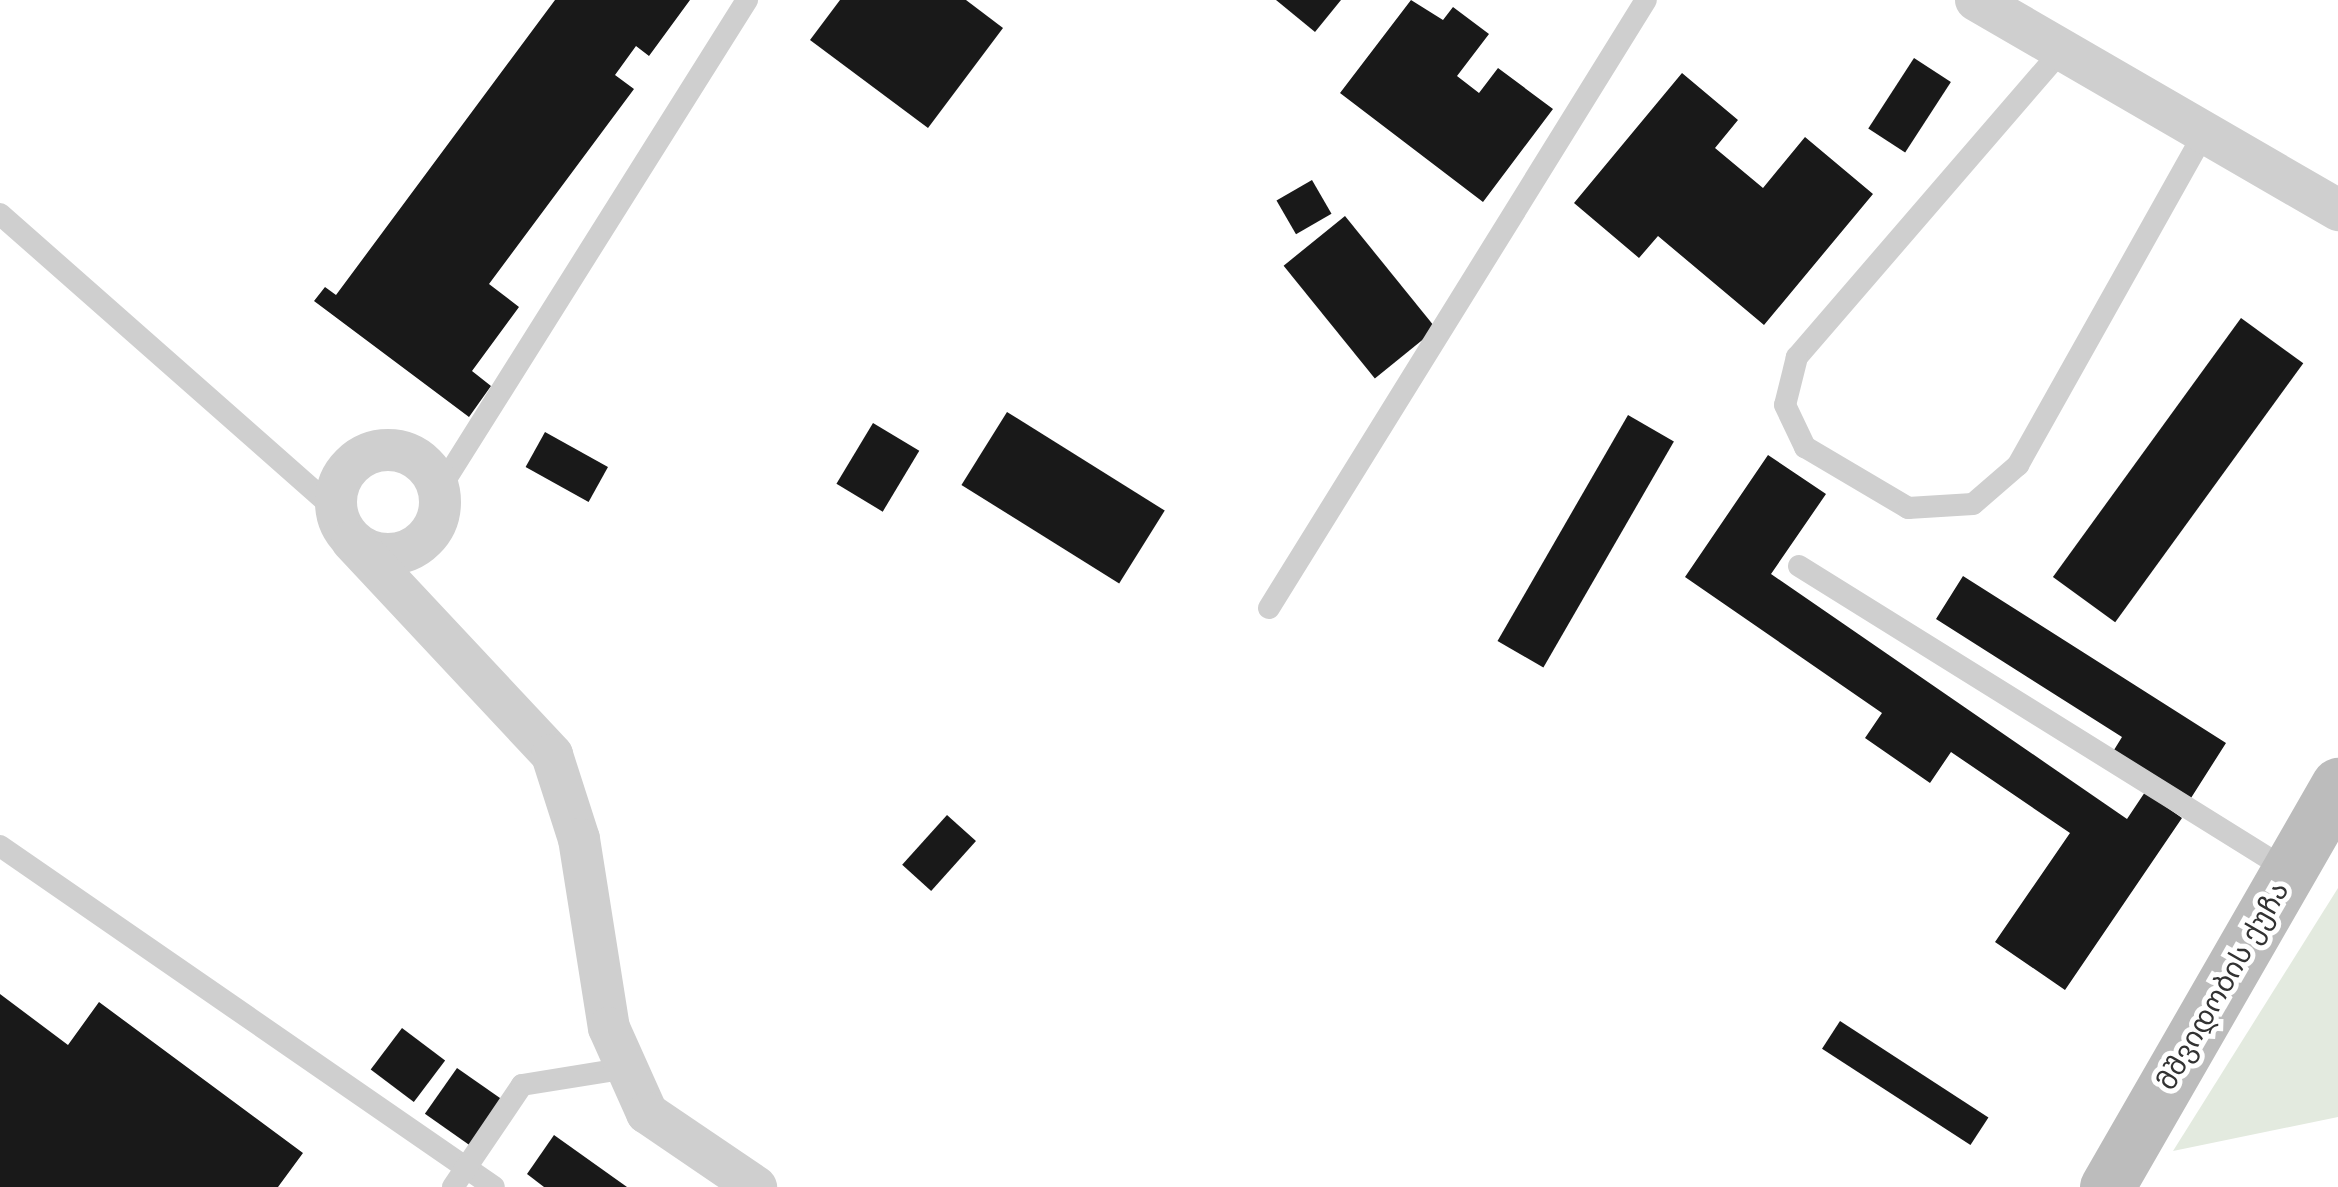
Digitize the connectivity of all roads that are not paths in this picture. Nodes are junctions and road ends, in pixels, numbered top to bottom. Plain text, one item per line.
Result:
1 (747, 0) edge
2 (1646, 0) edge
3 (1976, 0) edge
4 (2062, 50) junction
5 (2204, 133) junction
6 (2338, 210) edge
7 (0, 214) edge
8 (440, 490) junction
9 (344, 525) junction
10 (1799, 566) dead end
11 (1269, 608) dead end
12 (2338, 784) edge
13 (0, 846) edge
14 (2289, 871) junction
15 (627, 1068) junction
16 (459, 1177) edge
17 (494, 1187) edge
18 (756, 1187) edge
19 (2107, 1187) edge

1 - 8 lane
2 - 11 lane
3 - 4 street
4 - 5 street
4 - 5 lane
5 - 6 street
7 - 9 lane
8 - 9 street
8 - 9 street
9 - 15 street
10 - 14 lane
12 - 14 main road, მშვიდობის ქუჩა
13 - 16 lane
14 - 19 main road, მშვიდობის ქუჩა
15 - 16 lane
15 - 18 street
16 - 17 lane

